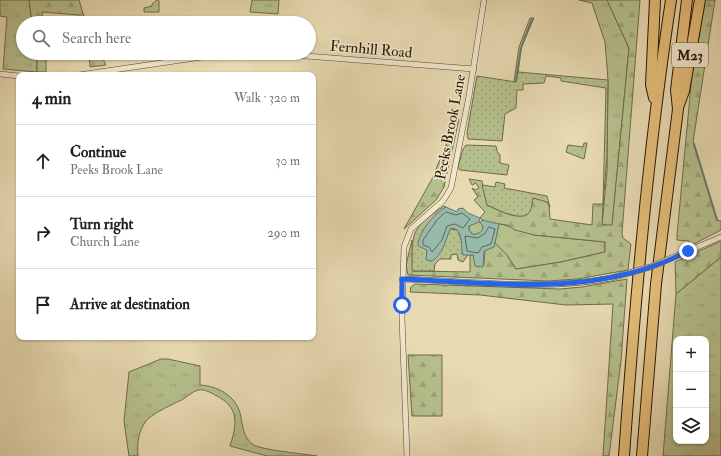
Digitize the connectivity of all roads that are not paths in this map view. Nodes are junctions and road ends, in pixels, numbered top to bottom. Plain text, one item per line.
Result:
1 (484, 0) edge
2 (655, 0) edge
3 (671, 0) edge
4 (687, 0) edge
5 (700, 0) edge
6 (316, 57) edge
7 (181, 60) edge
8 (474, 69) junction
9 (99, 72) edge
10 (0, 74) edge
11 (16, 76) edge
12 (655, 104) junction
13 (678, 109) junction
14 (721, 236) edge
15 (402, 279) junction
16 (407, 456) edge
17 (624, 456) edge
18 (642, 456) edge

1 - 8 street, Peeks Brook Lane
2 - 12 highway, M23
3 - 12 highway, M23
4 - 13 highway, M23
5 - 13 highway, M23
6 - 8 street, Fernhill Road
7 - 9 street
8 - 15 street, Peeks Brook Lane
10 - 11 street
12 - 17 highway, M23
13 - 18 highway, M23
14 - 15 street, bridge
15 - 16 street, Peeks Brook Lane

